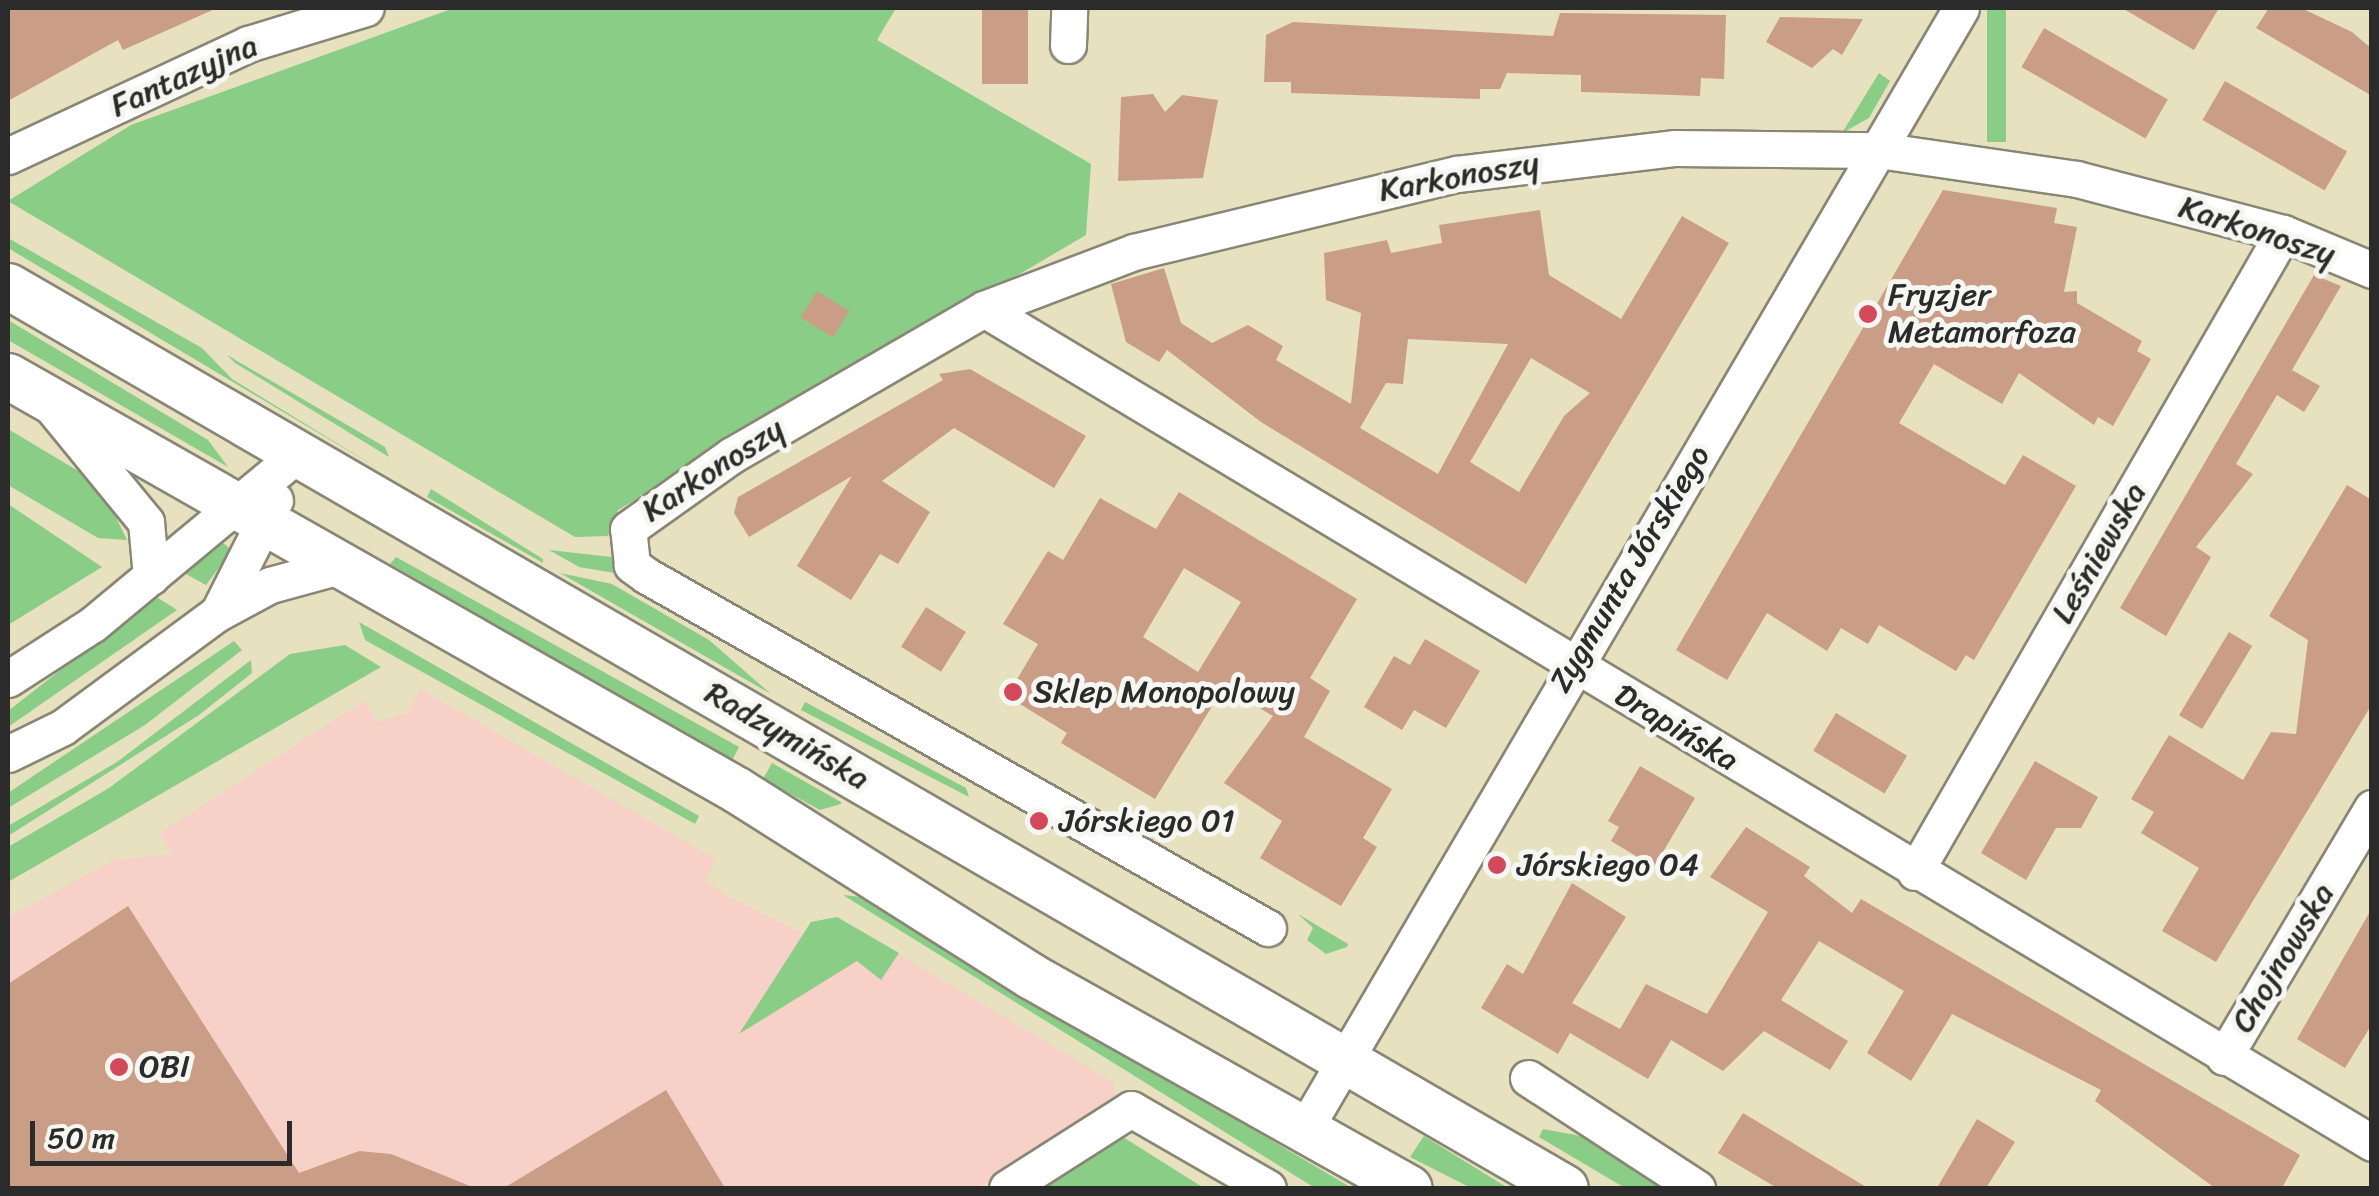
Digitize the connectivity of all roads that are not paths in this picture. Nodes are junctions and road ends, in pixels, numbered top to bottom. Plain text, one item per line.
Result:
1 (366, 8) edge
2 (1070, 8) edge
3 (1961, 8) edge
4 (1068, 45) dead end
5 (1878, 150) junction
6 (8, 156) edge
7 (2282, 234) junction
8 (2372, 270) edge
9 (8, 286) edge
10 (984, 309) junction
11 (24, 386) edge
12 (296, 456) junction
13 (249, 512) junction
14 (626, 547) joint
15 (340, 566) junction
16 (151, 577) junction
17 (216, 614) junction
18 (1573, 666) junction
19 (8, 679) edge
20 (8, 754) edge
21 (2372, 808) edge
22 (1915, 872) junction
23 (1268, 928) dead end
24 (2224, 1056) junction
25 (1345, 1059) junction
26 (1528, 1078) dead end
27 (1303, 1132) junction
28 (2372, 1143) edge
29 (1007, 1188) edge
30 (1268, 1188) edge
31 (1410, 1188) edge
32 (1565, 1188) edge
33 (1697, 1188) edge

1 - 6 street, Fantazyjna
2 - 4 street
3 - 5 street, Zygmunta Jórskiego
5 - 7 street, Karkonoszy
5 - 10 street, Karkonoszy
5 - 18 street, Zygmunta Jórskiego
7 - 8 street, Karkonoszy
7 - 22 street, Leśniewska
9 - 12 main road, Radzymińska
10 - 14 street, Karkonoszy
10 - 18 street, Drapińska
11 - 13 main road
11 - 16 street
12 - 13 street
12 - 25 main road, Radzymińska
13 - 15 main road
13 - 16 street
13 - 17 street
14 - 23 street, Radzymińska
15 - 17 street
15 - 27 main road
16 - 19 street
17 - 20 street
18 - 22 street, Drapińska
18 - 25 street, Zygmunta Jórskiego
21 - 24 street, Chojnowska
22 - 24 street, Drapińska
24 - 28 street, Drapińska
25 - 27 street, Zygmunta Jórskiego
25 - 32 main road, Radzymińska
26 - 33 street
27 - 31 main road
29 - 30 street

